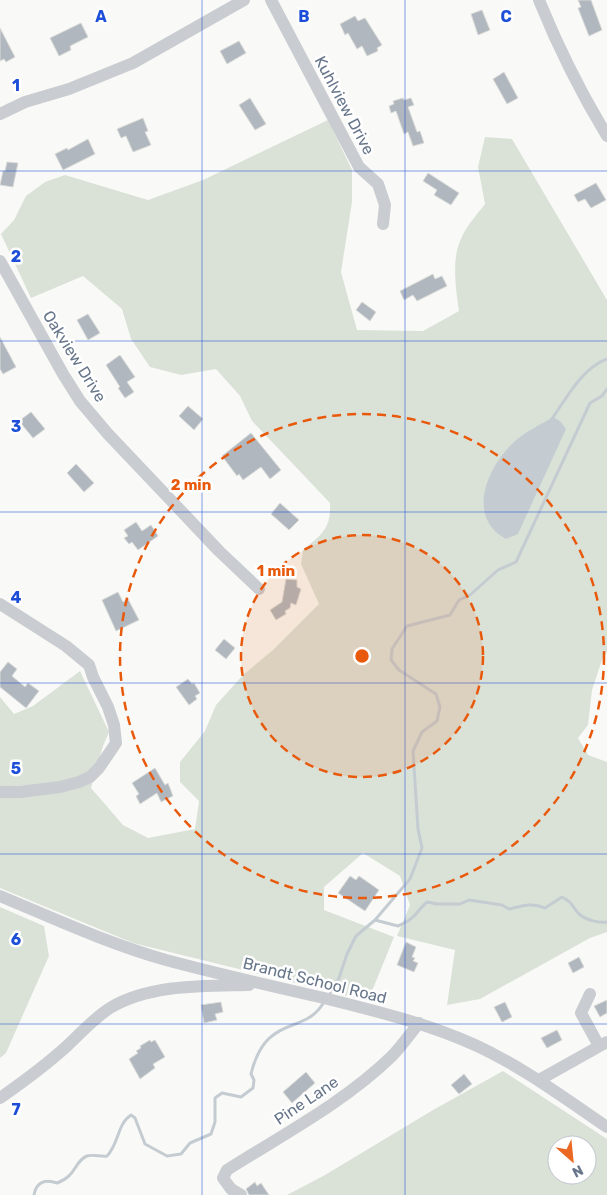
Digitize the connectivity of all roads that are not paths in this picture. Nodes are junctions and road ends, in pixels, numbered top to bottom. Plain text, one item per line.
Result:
1 (244, 0) edge
2 (271, 0) edge
3 (539, 0) edge
4 (0, 114) edge
5 (607, 136) edge
6 (383, 224) dead end
7 (0, 261) edge
8 (259, 588) dead end
9 (0, 604) edge
10 (0, 792) edge
11 (0, 896) edge
12 (264, 984) junction
13 (590, 994) dead end
14 (418, 1023) junction
15 (603, 1044) edge
16 (539, 1080) junction
17 (0, 1098) edge
18 (607, 1127) edge
19 (241, 1195) edge

1 - 4 street
2 - 6 street, Kuhlview Drive
3 - 5 street
7 - 8 street, Oakview Drive
9 - 10 street
11 - 12 street, Brandt School Road
12 - 14 street, Brandt School Road
12 - 17 street
13 - 15 street
14 - 16 street, Brandt School Road
14 - 19 street, Pine Lane
15 - 16 street
16 - 18 street, Brandt School Road

